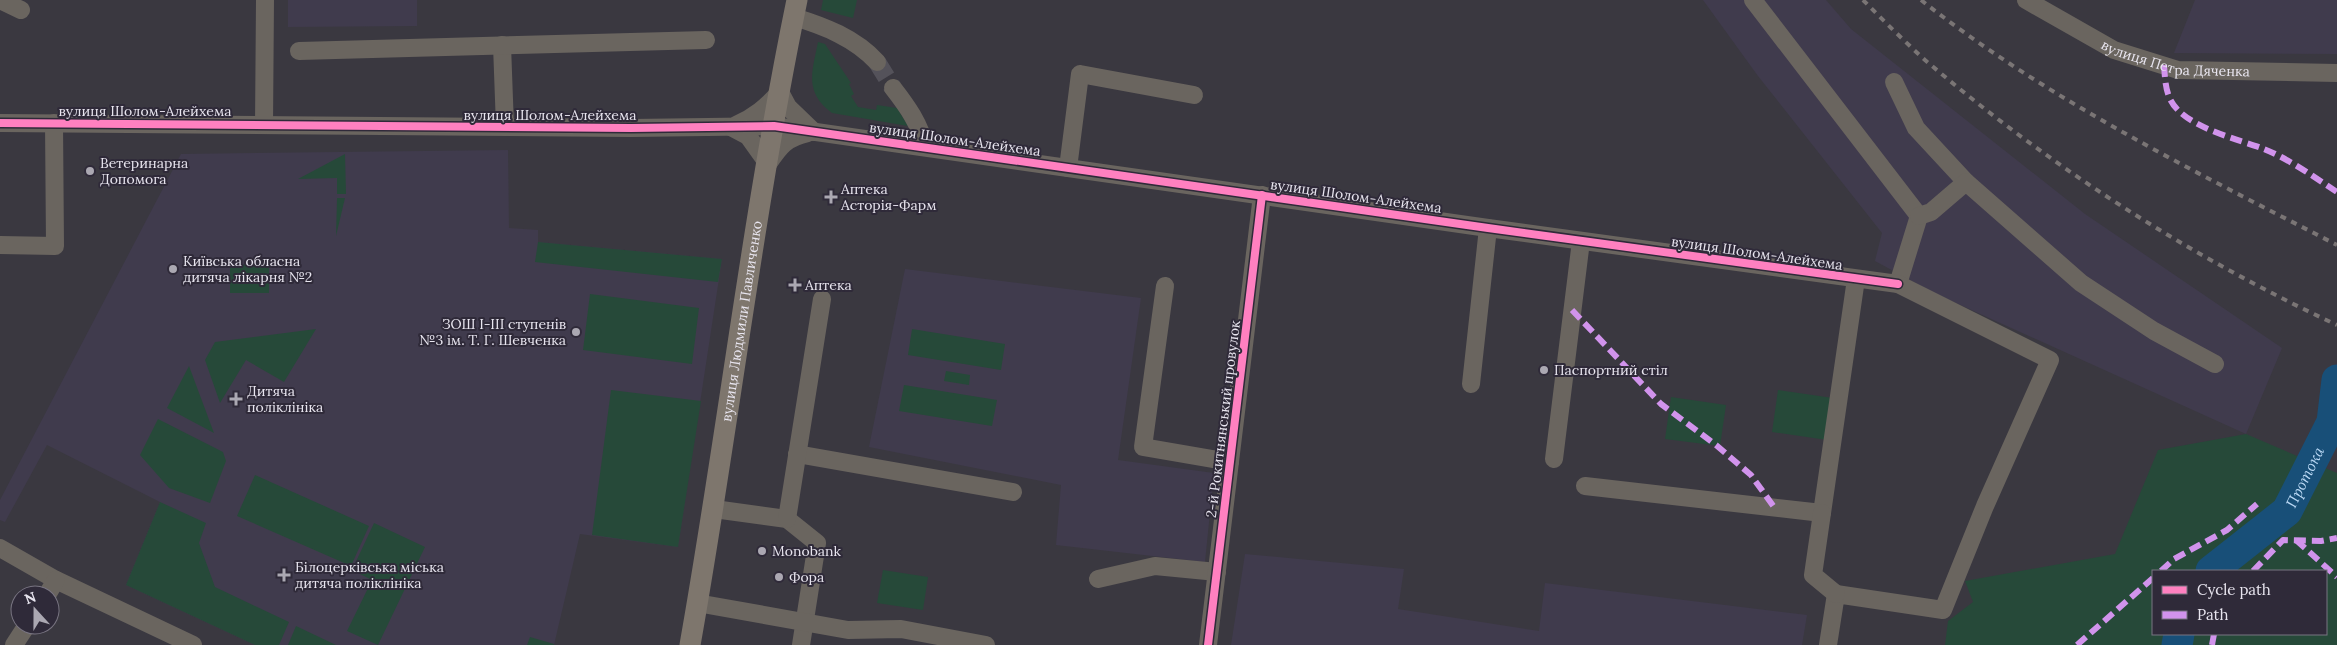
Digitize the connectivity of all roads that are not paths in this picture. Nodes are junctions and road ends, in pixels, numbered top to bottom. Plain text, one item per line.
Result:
1 (0, 0) edge
2 (265, 0) edge
3 (1754, 0) edge
4 (2036, 2) edge
5 (796, 8) edge
6 (21, 10) dead end
7 (706, 40) dead end
8 (502, 45) junction
9 (299, 51) dead end
10 (877, 62) tunnel mouth
11 (2337, 73) edge
12 (1894, 82) dead end
13 (893, 88) tunnel mouth
14 (780, 92) junction
15 (1194, 95) dead end
16 (0, 123) edge
17 (54, 123) junction
18 (264, 124) junction
19 (774, 126) junction
20 (505, 127) junction
21 (731, 127) junction
22 (814, 132) junction
23 (925, 147) junction
24 (768, 164) junction
25 (1068, 168) junction
26 (1966, 182) junction
27 (1262, 195) junction
28 (1919, 216) junction
29 (1488, 228) junction
30 (1581, 241) junction
31 (0, 245) edge
32 (1856, 279) junction
33 (1898, 284) junction
34 (1165, 286) dead end
35 (822, 300) dead end
36 (2215, 364) dead end
37 (1471, 384) dead end
38 (797, 454) junction
39 (1554, 459) dead end
40 (1230, 462) junction
41 (1585, 486) dead end
42 (1013, 492) dead end
43 (714, 509) junction
44 (1822, 513) junction
45 (787, 519) junction
46 (0, 548) edge
47 (1217, 572) junction
48 (1098, 579) dead end
49 (56, 580) junction
50 (53, 585) edge
51 (1836, 594) junction
52 (697, 603) junction
53 (805, 622) junction
54 (194, 645) edge
55 (690, 645) edge
56 (801, 645) edge
57 (986, 645) edge
58 (1208, 645) edge
59 (1828, 645) edge

1 - 6 street
2 - 18 street
3 - 28 street
4 - 11 street, вулиця Петра Дяченка
5 - 10 street
5 - 14 main road, вулиця Людмили Павличенко
7 - 8 street
8 - 9 street
8 - 20 street
12 - 26 street
13 - 23 street
14 - 19 main road, вулиця Людмили Павличенко
14 - 21 street
14 - 22 street
15 - 25 street
16 - 17 street, вулиця Шолом-Алейхема
17 - 18 street, вулиця Шолом-Алейхема
17 - 31 street
18 - 20 street, вулиця Шолом-Алейхема
19 - 21 street, вулиця Шолом-Алейхема
19 - 22 street, вулиця Шолом-Алейхема
19 - 24 main road, вулиця Людмили Павличенко
20 - 21 street, вулиця Шолом-Алейхема
21 - 24 street
22 - 23 street, вулиця Шолом-Алейхема
22 - 24 street
23 - 25 street, вулиця Шолом-Алейхема
24 - 43 main road, вулиця Людмили Павличенко
25 - 27 street, вулиця Шолом-Алейхема
26 - 28 street
26 - 36 street
27 - 29 street, вулиця Шолом-Алейхема
27 - 40 street, 2-й Рокитнянський провулок
28 - 33 street
29 - 30 street, вулиця Шолом-Алейхема
29 - 37 street
30 - 32 street, вулиця Шолом-Алейхема
30 - 39 street
32 - 33 street, вулиця Шолом-Алейхема
32 - 44 street
33 - 51 street, вулиця Шолом-Алейхема
34 - 40 street
35 - 38 street
38 - 42 street
38 - 45 street
40 - 47 street, 2-й Рокитнянський провулок
41 - 44 street
43 - 45 street
43 - 52 main road, вулиця Людмили Павличенко
44 - 51 street
45 - 53 street
46 - 49 street
47 - 48 street
47 - 58 street, 2-й Рокитнянський провулок
49 - 50 street
49 - 54 street
51 - 59 street
52 - 53 street
52 - 55 main road, вулиця Людмили Павличенко
53 - 56 street
53 - 57 street

